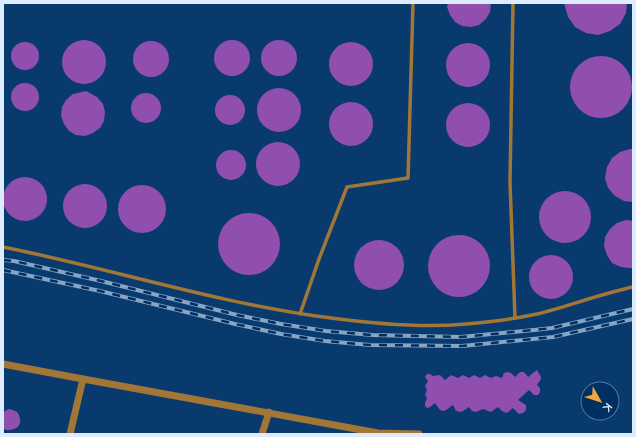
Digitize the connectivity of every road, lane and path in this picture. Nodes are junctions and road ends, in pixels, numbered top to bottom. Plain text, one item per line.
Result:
1 (413, 3) edge
2 (513, 3) edge
3 (3, 247) edge
4 (633, 286) edge
5 (300, 314) junction
6 (515, 318) junction
7 (3, 364) edge
8 (83, 379) junction
9 (269, 412) junction
10 (70, 434) edge
11 (262, 434) edge
12 (419, 434) edge

1 - 5 lane
2 - 6 lane
3 - 5 lane
4 - 6 lane
5 - 6 lane
7 - 8 street
8 - 9 street
8 - 10 street
9 - 11 street
9 - 12 street

